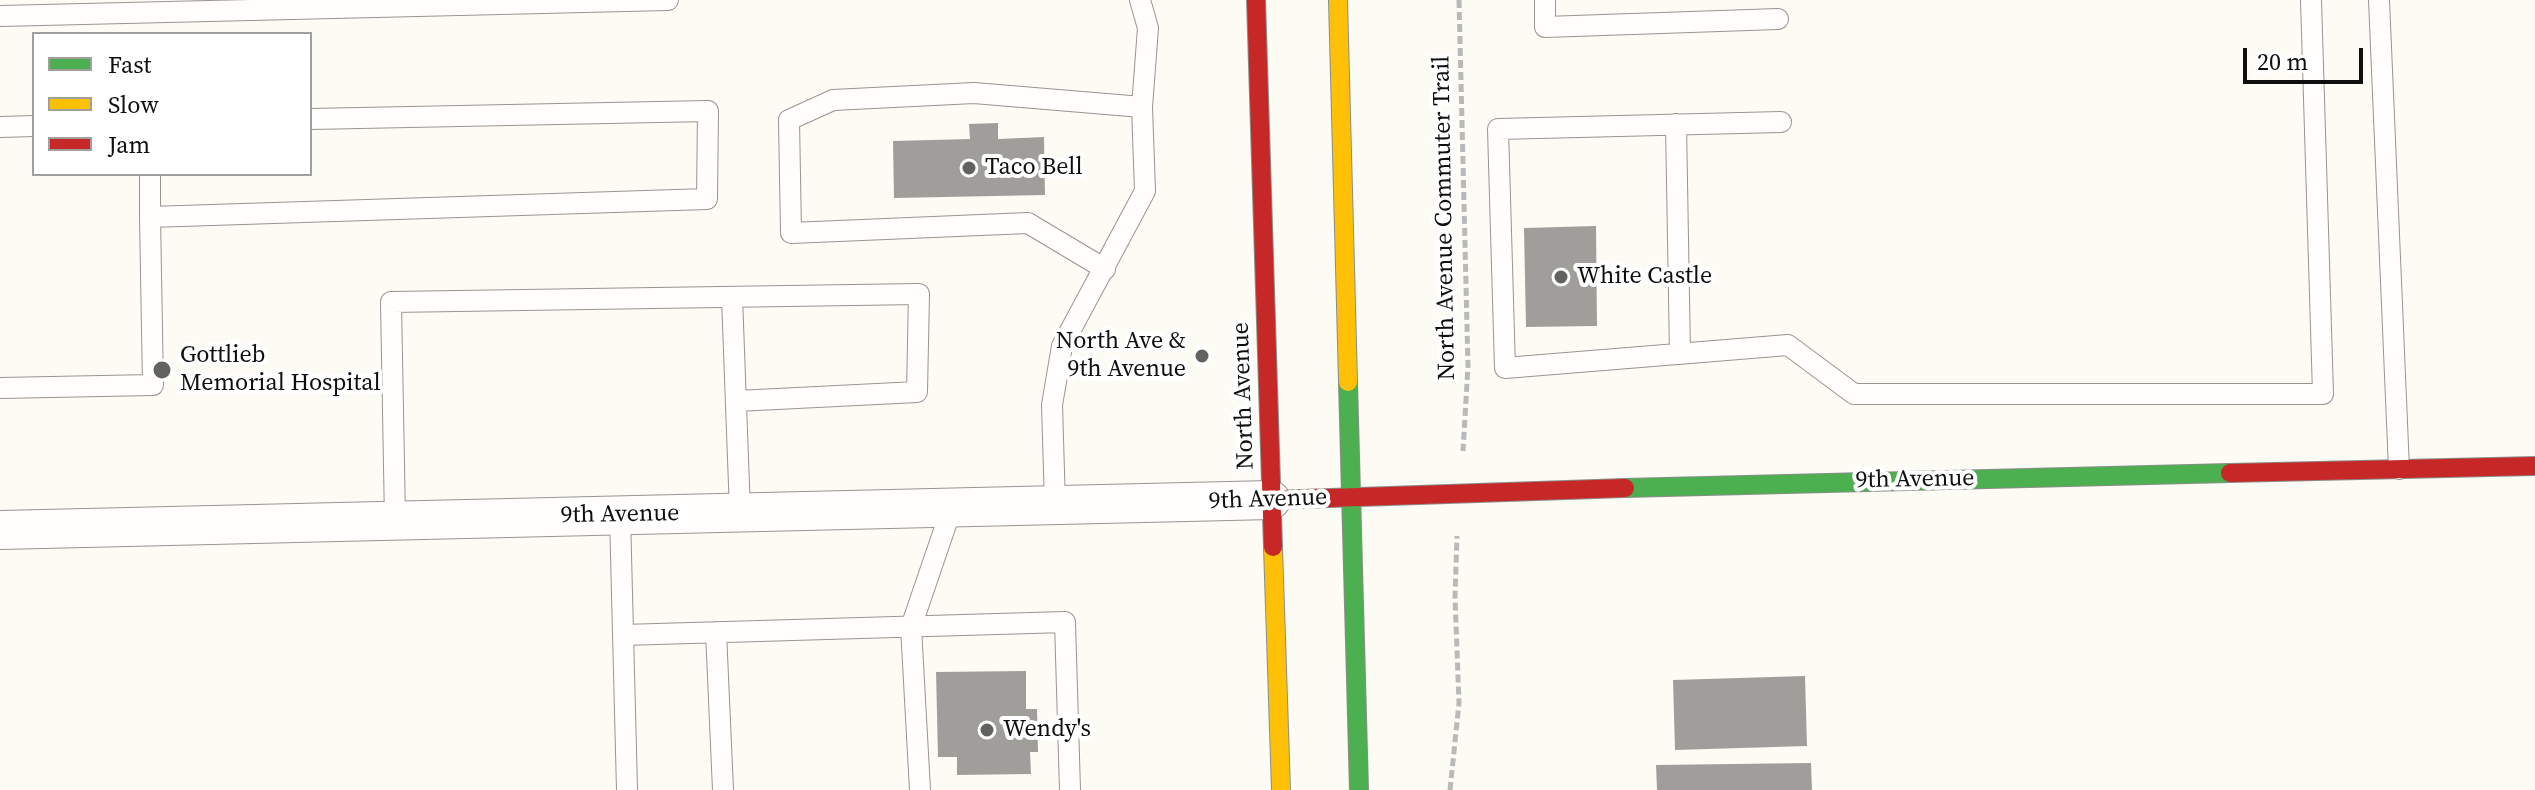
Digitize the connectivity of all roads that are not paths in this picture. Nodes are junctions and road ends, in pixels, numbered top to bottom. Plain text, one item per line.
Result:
1 (668, 0) edge
2 (1140, 0) edge
3 (1256, 0) edge
4 (1338, 0) edge
5 (1545, 0) edge
6 (2311, 0) edge
7 (2379, 0) edge
8 (0, 16) edge
9 (1778, 19) dead end
10 (1142, 107) junction
11 (312, 119) edge
12 (1781, 122) dead end
13 (1676, 124) junction
14 (32, 126) edge
15 (0, 127) edge
16 (150, 176) edge
17 (150, 217) junction
18 (1105, 269) junction
19 (732, 297) junction
20 (1680, 354) junction
21 (0, 388) edge
22 (737, 401) junction
23 (2535, 466) edge
24 (2399, 469) junction
25 (1351, 497) junction
26 (1271, 500) junction
27 (1055, 505) junction
28 (952, 507) junction
29 (740, 512) junction
30 (620, 515) junction
31 (395, 520) junction
32 (0, 530) edge
33 (911, 627) junction
34 (716, 632) junction
35 (623, 635) junction
36 (1067, 789) edge
37 (627, 790) edge
38 (723, 790) edge
39 (920, 790) edge
40 (1281, 790) edge
41 (1359, 790) edge

1 - 8 lane
2 - 10 lane
3 - 26 main road, North Avenue
4 - 25 main road
5 - 9 lane
6 - 20 lane
7 - 24 lane
10 - 18 lane
10 - 18 lane
11 - 17 lane
12 - 13 lane
13 - 20 lane
13 - 20 lane
14 - 15 lane
16 - 17 lane
17 - 21 lane
18 - 27 lane
19 - 22 lane
19 - 22 lane
19 - 31 lane
22 - 29 lane
23 - 24 main road, 9th Avenue
24 - 25 main road, 9th Avenue
25 - 26 main road, 9th Avenue
25 - 41 main road
26 - 27 street, 9th Avenue
26 - 40 main road, North Avenue
27 - 28 street, 9th Avenue
28 - 29 street, 9th Avenue
28 - 33 lane
29 - 30 street, 9th Avenue
30 - 31 street, 9th Avenue
30 - 35 lane
31 - 32 street, 9th Avenue
33 - 34 lane
33 - 36 lane
33 - 39 lane
34 - 35 lane
34 - 38 lane
35 - 37 lane

